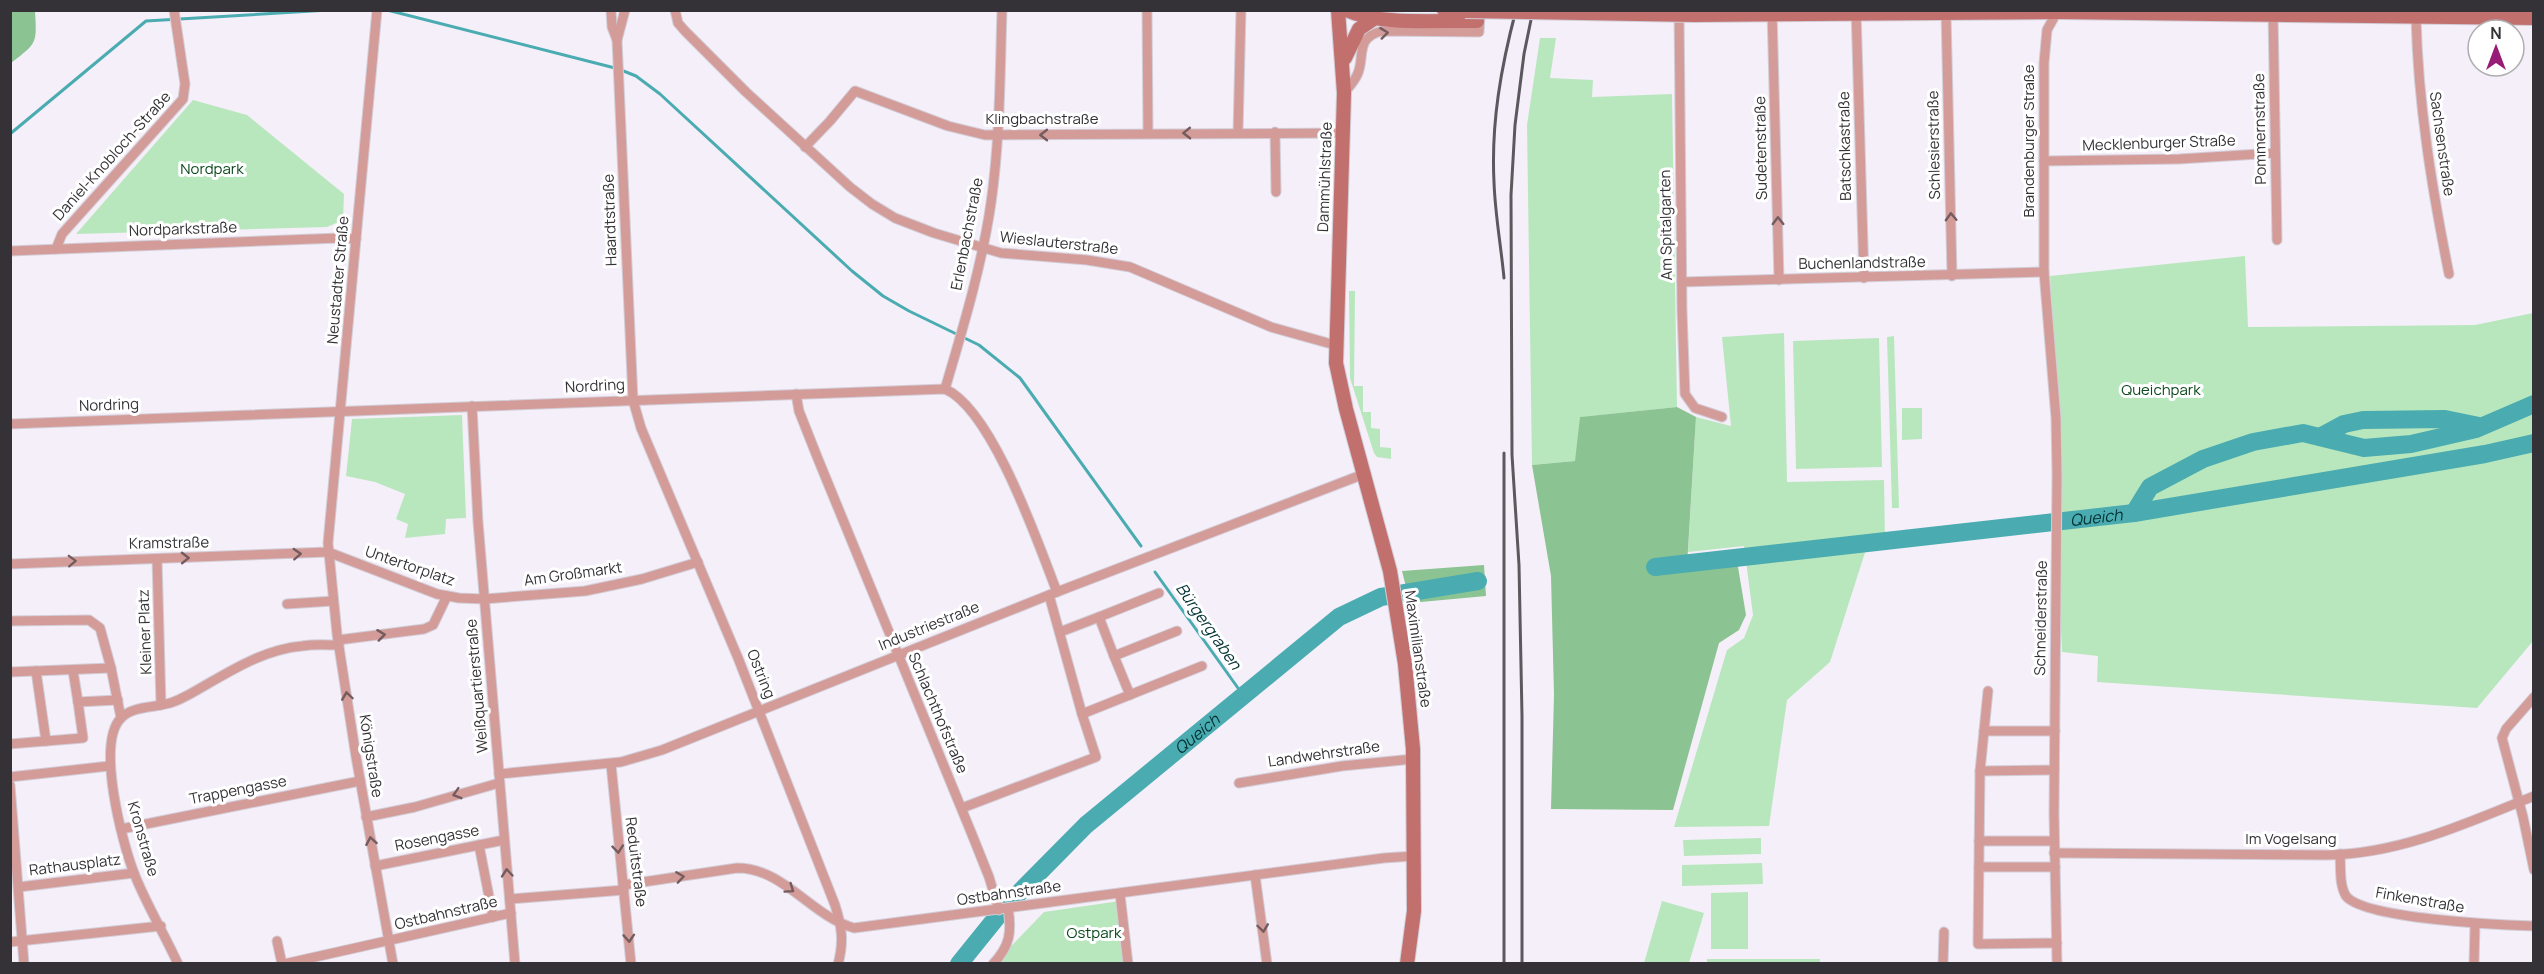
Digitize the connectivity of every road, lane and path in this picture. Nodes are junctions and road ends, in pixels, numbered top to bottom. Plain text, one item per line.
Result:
1 (377, 10) edge
2 (611, 10) edge
3 (625, 10) edge
4 (675, 10) edge
5 (1002, 10) edge
6 (1147, 10) edge
7 (1241, 10) edge
8 (1338, 10) edge
9 (1346, 10) edge
10 (1444, 10) edge
11 (1480, 10) edge
12 (1679, 10) edge
13 (174, 11) edge
14 (2058, 11) edge
15 (1856, 12) edge
16 (2100, 12) edge
17 (1772, 13) edge
18 (1946, 13) junction
19 (2273, 13) edge
20 (2479, 14) edge
21 (2416, 17) junction
22 (1375, 18) junction
23 (2534, 18) edge
24 (1694, 19) junction
25 (617, 40) junction
26 (1343, 61) junction
27 (1344, 93) junction
28 (1238, 132) junction
29 (1275, 132) junction
30 (1148, 133) junction
31 (1344, 133) junction
32 (997, 135) junction
33 (806, 147) junction
34 (2275, 153) junction
35 (2044, 161) junction
36 (1276, 192) dead end
37 (356, 239) junction
38 (2277, 240) dead end
39 (56, 249) junction
40 (982, 249) junction
41 (10, 251) edge
42 (2044, 272) junction
43 (2449, 274) dead end
44 (1952, 276) junction
45 (1864, 278) junction
46 (1779, 280) junction
47 (1682, 282) junction
48 (1335, 345) junction
49 (945, 389) junction
50 (796, 394) junction
51 (633, 399) junction
52 (472, 406) junction
53 (341, 412) junction
54 (1722, 417) dead end
55 (10, 424) edge
56 (1364, 474) junction
57 (328, 552) junction
58 (157, 559) junction
59 (698, 562) junction
60 (10, 564) edge
61 (1053, 593) junction
62 (1159, 593) dead end
63 (447, 596) junction
64 (484, 599) junction
65 (333, 601) junction
66 (287, 604) dead end
67 (1099, 617) junction
68 (10, 621) edge
69 (1177, 631) dead end
70 (1060, 632) junction
71 (338, 643) junction
72 (898, 656) junction
73 (1114, 656) junction
74 (1202, 666) dead end
75 (111, 668) junction
76 (73, 670) junction
77 (36, 671) junction
78 (10, 672) edge
79 (1988, 691) dead end
80 (1130, 695) junction
81 (2534, 697) edge
82 (118, 699) junction
83 (78, 702) junction
84 (161, 705) junction
85 (759, 711) junction
86 (1082, 714) junction
87 (121, 718) junction
88 (1984, 731) junction
89 (2055, 731) junction
90 (46, 741) junction
91 (10, 744) edge
92 (1413, 759) junction
93 (611, 764) junction
94 (110, 766) junction
95 (2054, 770) junction
96 (1980, 771) junction
97 (10, 777) edge
98 (499, 778) junction
99 (360, 781) junction
100 (1239, 783) dead end
101 (10, 786) edge
102 (2534, 796) edge
103 (2519, 802) junction
104 (962, 808) junction
105 (11, 812) edge
106 (366, 817) junction
107 (121, 829) junction
108 (2530, 833) edge
109 (504, 840) junction
110 (1979, 841) junction
111 (2054, 841) junction
112 (479, 845) junction
113 (2054, 853) junction
114 (2340, 855) junction
115 (1414, 856) junction
116 (14, 857) edge
117 (375, 866) junction
118 (1979, 867) junction
119 (2055, 867) junction
120 (2534, 870) edge
121 (134, 873) junction
122 (1255, 876) junction
123 (20, 887) junction
124 (623, 887) junction
125 (1120, 894) junction
126 (510, 899) junction
127 (15, 902) edge
128 (1003, 909) junction
129 (511, 913) junction
130 (493, 917) junction
131 (841, 923) junction
132 (2475, 924) junction
133 (161, 926) junction
134 (2534, 926) edge
135 (1944, 932) dead end
136 (277, 941) dead end
137 (10, 942) edge
138 (23, 942) junction
139 (389, 942) junction
140 (2057, 943) junction
141 (329, 959) edge
142 (24, 963) edge
143 (178, 963) edge
144 (283, 963) edge
145 (393, 963) edge
146 (515, 963) edge
147 (631, 963) edge
148 (838, 963) edge
149 (993, 963) edge
150 (1128, 963) edge
151 (1268, 963) edge
152 (1407, 963) edge
153 (1943, 963) edge
154 (2057, 963) edge
155 (2474, 963) edge

1 - 37 street, Neustadter Straße
2 - 25 street, Haardtstraße
3 - 25 street, Haardtstraße
4 - 33 street, Wieslauterstraße
5 - 32 street, Erlenbachstraße
6 - 30 street
7 - 28 street
8 - 26 street, Dammühlstraße
9 - 22 street
10 - 24 street, bridge
27 -> 11 street
12 - 47 street, Am Spitalgarten
13 - 39 street, Daniel-Knobloch-Straße
14 - 16 street
14 - 18 street
14 - 35 street, Brandenburger Straße
15 - 17 street
15 - 18 street
15 - 45 street, Batschkastraße
16 - 19 street
17 - 24 street
46 -> 17 street, Sudetenstraße
44 -> 18 street, Schlesierstraße
19 - 21 street
19 - 34 street, Pommernstraße
20 - 21 street
20 - 23 street
21 - 43 street, Sachsenstraße
22 - 24 street
22 - 26 street
25 - 51 street, Haardtstraße
26 - 27 street, Dammühlstraße
27 - 31 street, Dammühlstraße
28 - 29 street, Klingbachstraße
28 -> 30 street, Klingbachstraße
29 - 31 street, Klingbachstraße
29 - 36 street
30 -> 32 street, Klingbachstraße
31 - 48 street, Dammühlstraße
32 - 33 street, Klingbachstraße
32 - 40 street, Erlenbachstraße
33 - 40 street, Wieslauterstraße
34 - 35 street, Mecklenburger Straße
34 - 38 street, Pommernstraße
35 - 42 street, Brandenburger Straße
37 - 39 street, Nordparkstraße
37 - 53 street, Neustadter Straße
39 - 41 street, Nordparkstraße
40 - 48 street, Wieslauterstraße
40 - 49 street, Erlenbachstraße
42 - 44 street, Buchenlandstraße
42 - 89 street, Schneiderstraße
44 - 45 street, Buchenlandstraße
45 - 46 street, Buchenlandstraße
46 - 47 street, Buchenlandstraße
47 - 54 street, Am Spitalgarten
48 - 56 street, Maximilianstraße
49 - 50 street, Nordring
49 - 61 street
50 - 51 street, Nordring
50 - 72 street, Schlachthofstraße
51 - 52 street, Nordring
51 - 59 street, Ostring
52 - 53 street, Nordring
52 - 64 street, Weißquartierstraße
53 - 55 street, Nordring
53 - 57 street, Neustadter Straße
56 - 61 street, Industriestraße
56 - 92 street, Maximilianstraße
58 -> 57 street, Kramstraße
57 - 63 street, Untertorplatz
57 - 65 street, Königstraße
60 -> 58 street, Kramstraße
58 - 84 street, Kleiner Platz
59 - 64 street, Am Großmarkt
59 - 85 street, Ostring
61 - 70 street
61 - 72 street, Industriestraße
62 - 67 street
63 - 64 street, Untertorplatz
71 -> 63 street
64 - 98 street, Weißquartierstraße
65 - 66 street
65 - 71 street, Königstraße
67 - 70 street
67 - 73 street
68 - 75 street
69 - 73 street
70 - 86 street
71 - 84 street
99 -> 71 street, Königstraße
72 - 85 street, Industriestraße
72 - 104 street, Schlachthofstraße
73 - 80 street
74 - 80 street
75 - 76 street
75 - 82 street
76 - 77 street
76 - 83 street
77 - 78 street
77 - 90 street
79 - 88 street
80 - 86 street
81 - 103 street
82 - 83 street
82 - 87 street
83 - 90 street
84 - 87 street
85 - 93 street, Industriestraße
85 - 131 street, Ostring
86 - 104 street
87 - 94 street, Kronstraße
88 - 89 street
88 - 96 street
89 - 95 street, Schneiderstraße
90 - 91 street
92 - 100 street, Landwehrstraße
92 - 115 street, Maximilianstraße
93 - 98 street, Industriestraße
93 -> 124 street, Reduitstraße
94 - 97 street
94 - 107 street, Kronstraße
95 - 96 street
95 - 111 street, Schneiderstraße
96 - 110 street
98 -> 106 street, Industriestraße
98 - 109 street, Weißquartierstraße
99 - 106 street, Königstraße
99 - 107 street, Trappengasse
101 - 105 street
102 - 103 street, Im Vogelsang
103 - 108 street
103 - 114 street, Im Vogelsang
104 - 128 street, Schlachthofstraße
105 - 116 street
117 -> 106 street, Königstraße
107 - 121 street, Kronstraße
108 - 120 street
109 - 112 street, Rosengasse
126 -> 109 street, Weißquartierstraße
110 - 111 street
110 - 118 street
111 - 113 street, Schneiderstraße
112 - 117 street, Rosengasse
112 - 130 street
113 - 114 street, Im Vogelsang
113 - 119 street, Schneiderstraße
114 - 132 street, Finkenstraße
115 - 122 street, Ostbahnstraße
115 - 152 street, Maximilianstraße
116 - 123 street
117 - 139 street, Königstraße
118 - 119 street
118 - 140 street
119 - 140 street, Schneiderstraße
121 - 123 street, Rathausplatz
121 - 133 street, Kronstraße
122 - 125 street, Ostbahnstraße
122 -> 151 street
123 - 127 street
124 - 126 street, Ostbahnstraße
124 -> 131 street, Ostbahnstraße
124 -> 147 street, Reduitstraße
125 - 128 street, Ostbahnstraße
125 - 150 street
126 - 129 street, Weißquartierstraße
127 - 138 street
128 - 131 street, Ostbahnstraße
128 - 149 street, Schlachthofstraße
129 - 130 street, Ostbahnstraße
129 - 146 street, Weißquartierstraße
130 - 139 street, Ostbahnstraße
131 - 148 street, Ostring
132 - 134 street, Finkenstraße
132 - 155 street
133 - 138 street
133 - 143 street, Kronstraße
135 - 153 street
136 - 144 street
137 - 138 street
138 - 142 street
139 - 141 street, Ostbahnstraße
139 - 145 street, Königstraße
140 - 154 street, Schneiderstraße
141 - 144 street, Ostbahnstraße

